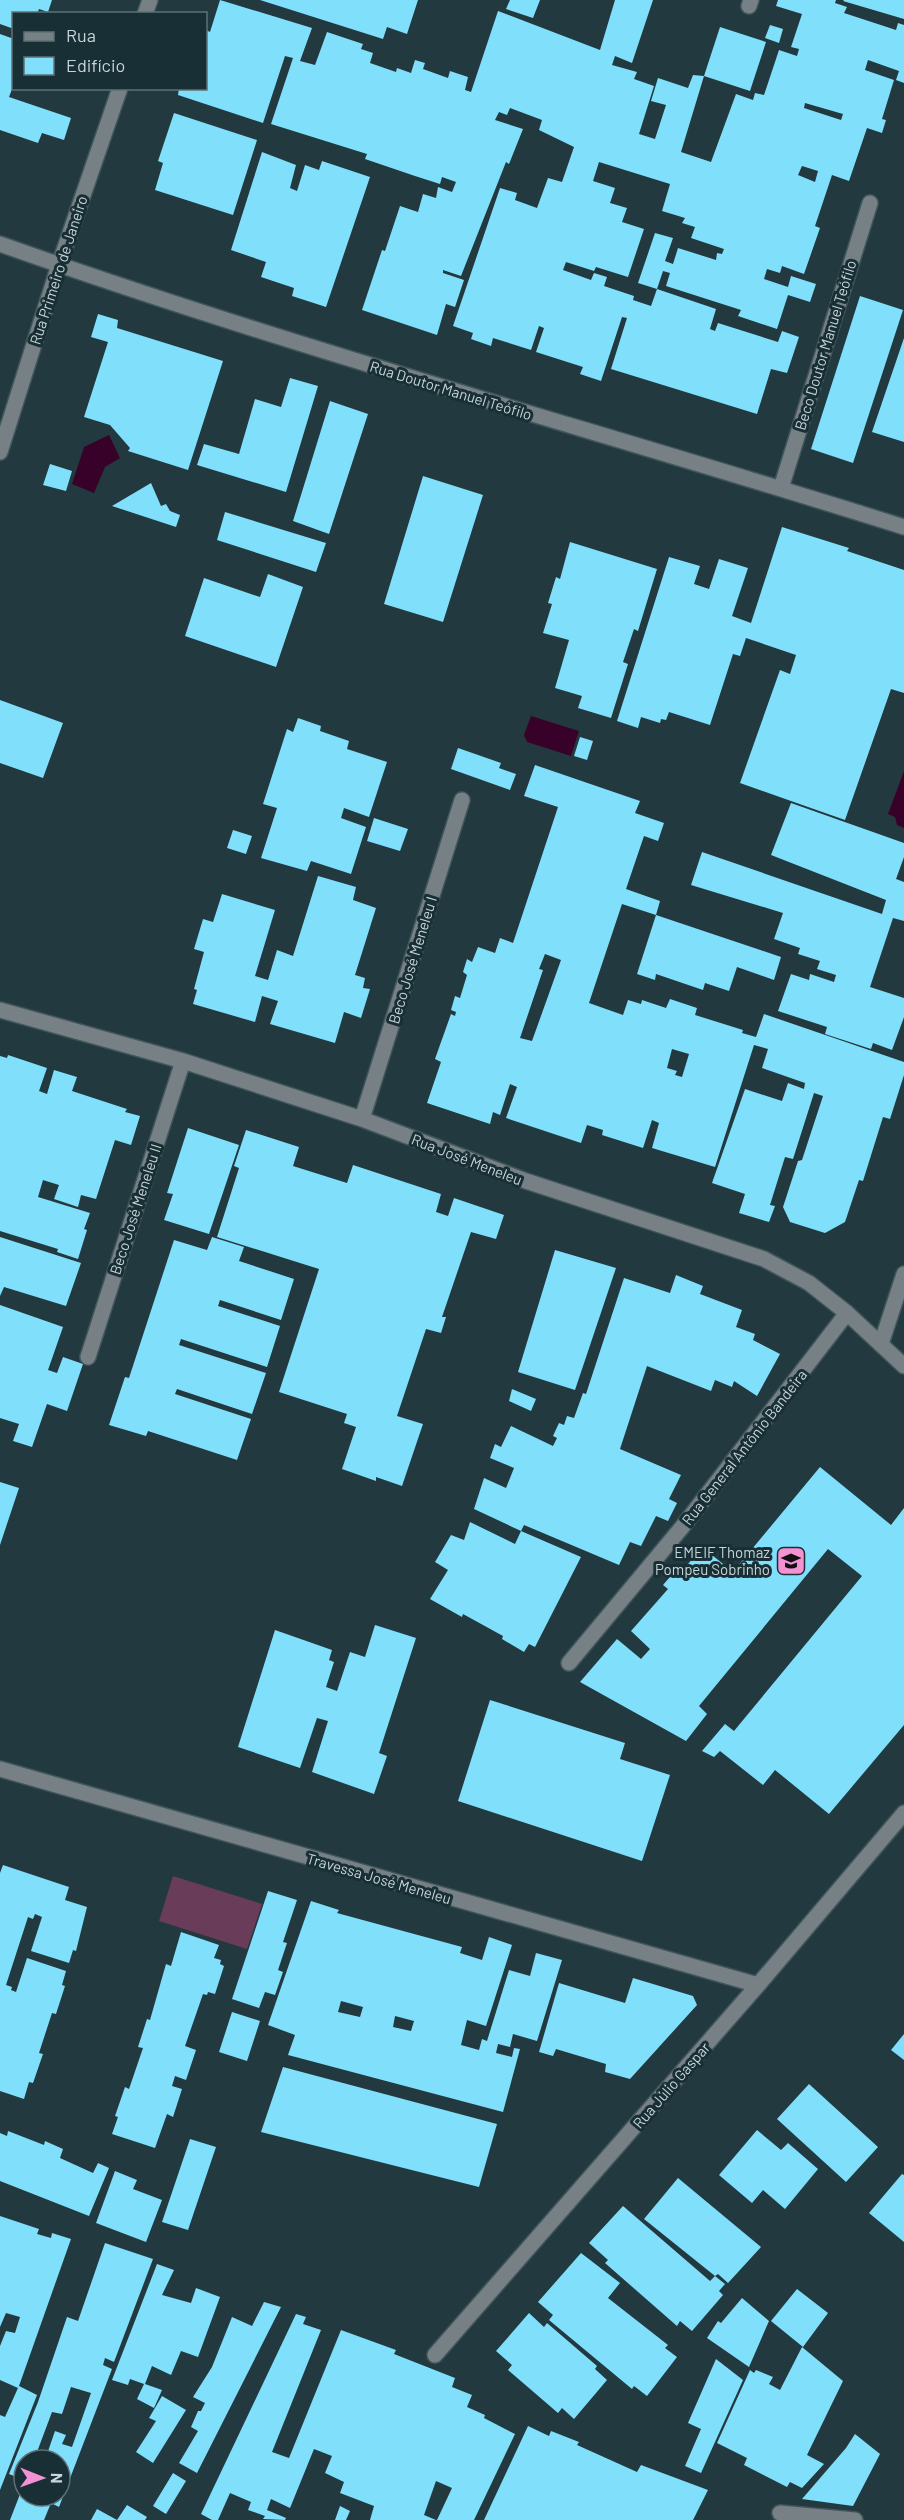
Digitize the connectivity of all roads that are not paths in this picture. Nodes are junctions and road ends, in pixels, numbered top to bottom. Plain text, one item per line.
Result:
1 (119, 90) edge
2 (870, 203) dead end
3 (0, 244) edge
4 (59, 265) junction
5 (0, 452) edge
6 (781, 488) junction
7 (904, 527) edge
8 (462, 800) dead end
9 (0, 1010) edge
10 (183, 1061) junction
11 (362, 1119) junction
12 (904, 1274) edge
13 (848, 1313) junction
14 (881, 1344) junction
15 (88, 1357) dead end
16 (904, 1366) edge
17 (570, 1663) dead end
18 (0, 1769) edge
19 (904, 1813) edge
20 (758, 1985) junction
21 (435, 2355) dead end
22 (780, 2513) dead end
23 (855, 2520) edge

1 - 4 street, Rua Primeiro de Janeiro
2 - 6 street, Beco Doutor Manuel Teófilo
3 - 4 street, Rua Doutor Manuel Teófilo
4 - 5 street, Rua Primeiro de Janeiro
4 - 6 street, Rua Doutor Manuel Teófilo
6 - 7 street, Rua Doutor Manuel Teófilo
8 - 11 street, Beco José Meneleu I
9 - 10 street, Rua José Meneleu
10 - 11 street, Rua José Meneleu
10 - 15 street, Beco José Meneleu II
11 - 13 street, Rua José Meneleu
12 - 14 street
13 - 14 street, Rua José Meneleu
13 - 17 street, Rua General Antônio Bandeira
14 - 16 street, Rua José Meneleu
18 - 20 street, Travessa José Meneleu
19 - 20 street, Rua Júlio Gaspar
20 - 21 street, Rua Júlio Gaspar
22 - 23 street

